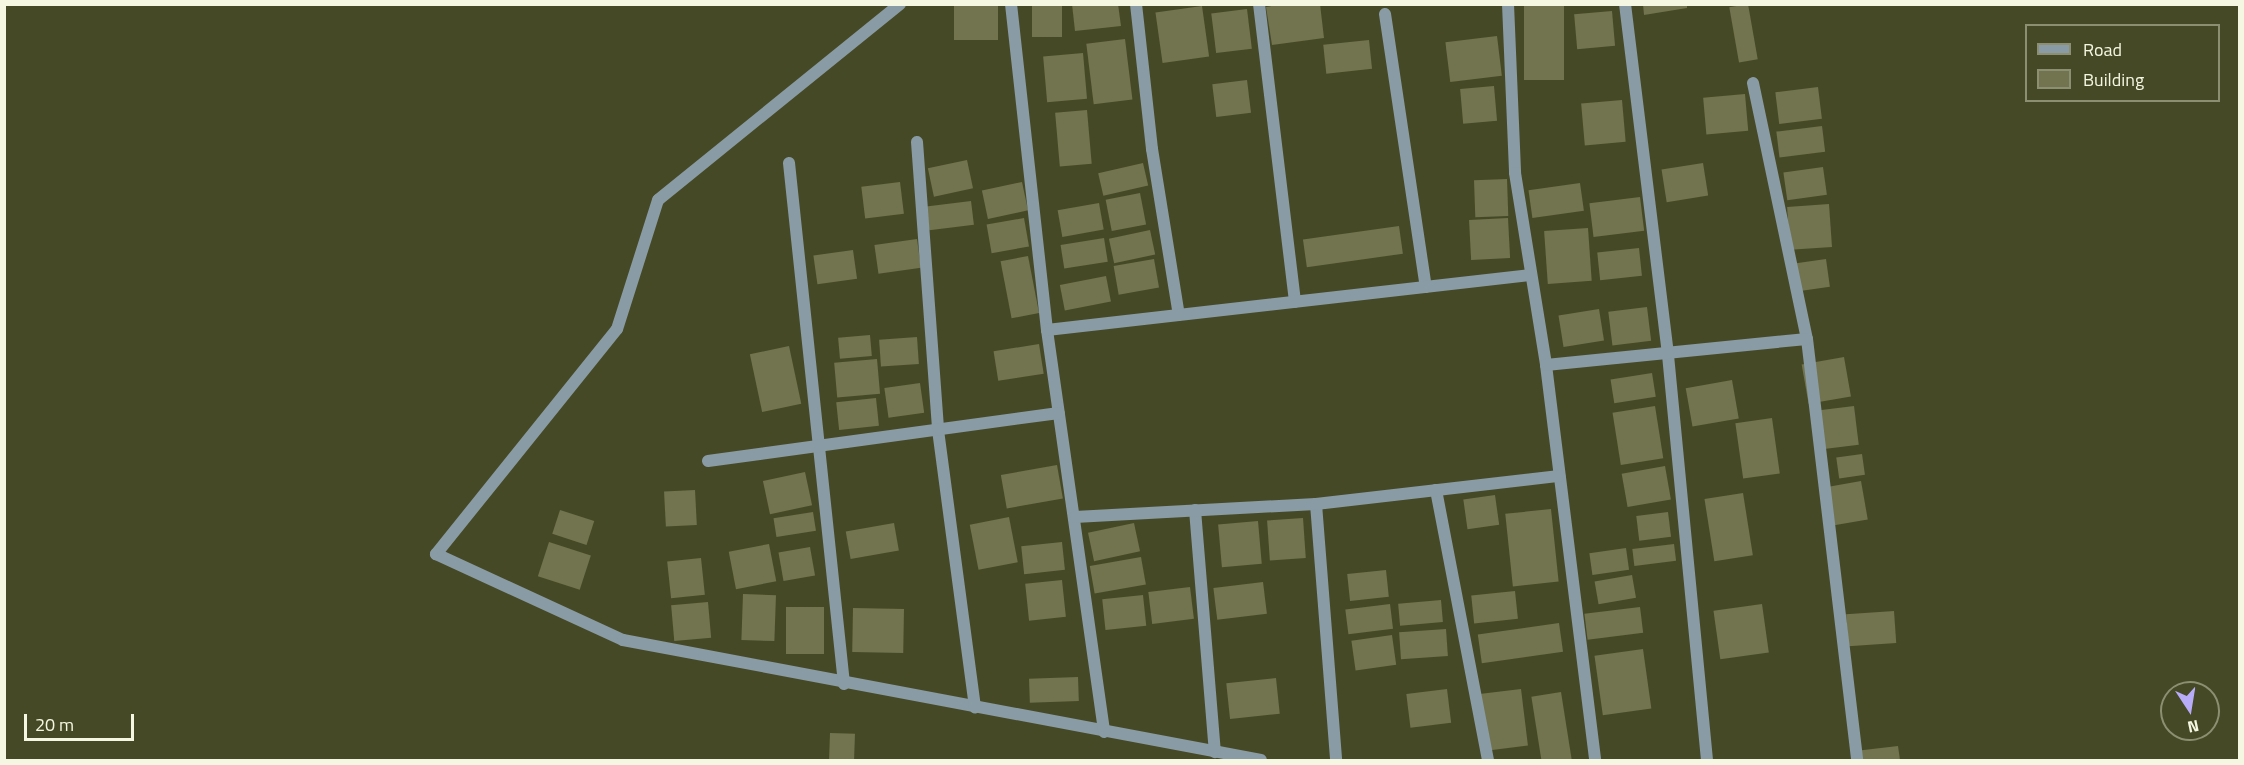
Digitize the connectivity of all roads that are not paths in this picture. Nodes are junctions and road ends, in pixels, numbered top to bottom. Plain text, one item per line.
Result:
1 (900, 4) edge
2 (1011, 4) edge
3 (1137, 4) edge
4 (1258, 4) edge
5 (1508, 4) edge
6 (1625, 4) edge
7 (1385, 14) dead end
8 (1753, 84) dead end
9 (917, 142) dead end
10 (789, 163) dead end
11 (1532, 275) junction
12 (1426, 287) junction
13 (1295, 302) junction
14 (1179, 315) junction
15 (1047, 330) junction
16 (1807, 339) junction
17 (1668, 356) junction
18 (1546, 365) junction
19 (1059, 413) junction
20 (938, 430) junction
21 (817, 447) junction
22 (708, 461) dead end
23 (1559, 476) junction
24 (1436, 490) junction
25 (1317, 504) junction
26 (1195, 510) junction
27 (1075, 516) junction
28 (844, 684) junction
29 (975, 708) junction
30 (1104, 732) junction
31 (1215, 752) junction
32 (1262, 760) edge
33 (1336, 760) edge
34 (1488, 760) edge
35 (1594, 760) edge
36 (1707, 760) edge
37 (1857, 760) edge

1 - 28 street
2 - 15 street
3 - 14 street
4 - 13 street
5 - 11 street
6 - 17 street
7 - 12 street
8 - 16 street
9 - 20 street
10 - 21 street
11 - 12 street
11 - 18 street
12 - 13 street
13 - 14 street
14 - 15 street
15 - 19 street
16 - 17 street
16 - 37 street
17 - 18 street
17 - 36 street
18 - 23 street
19 - 20 street
19 - 27 street
20 - 21 street
20 - 29 street
21 - 22 street
21 - 28 street
23 - 24 street
23 - 35 street
24 - 25 street
24 - 34 street
25 - 26 street
25 - 33 street
26 - 27 street
26 - 31 street
27 - 30 street
28 - 29 street
29 - 30 street
30 - 31 street
31 - 32 street

